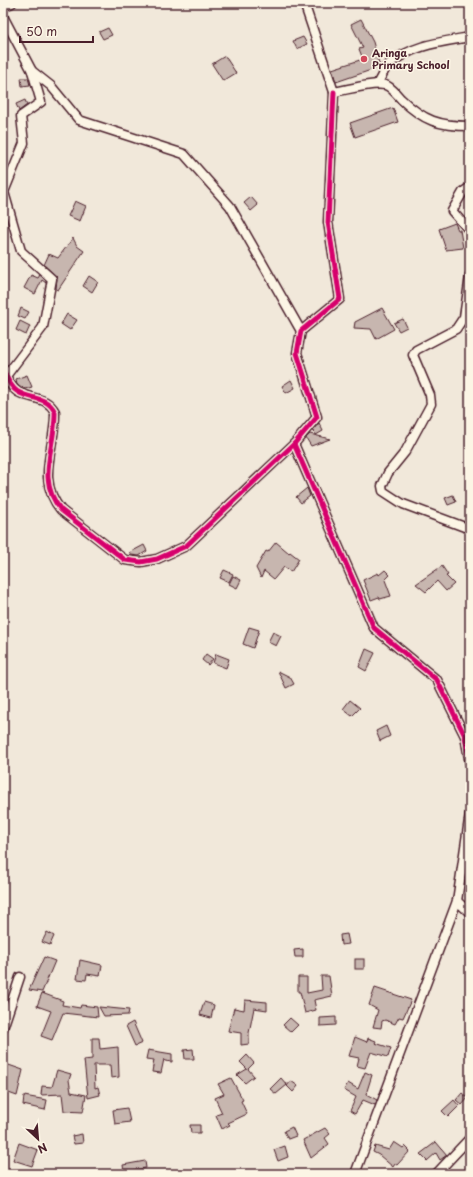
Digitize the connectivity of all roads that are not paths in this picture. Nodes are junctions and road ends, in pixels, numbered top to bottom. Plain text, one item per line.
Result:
1 (12, 3) edge
2 (304, 3) edge
3 (3, 6) edge
4 (3, 16) edge
5 (470, 37) edge
6 (32, 71) junction
7 (377, 84) junction
8 (334, 92) junction
9 (470, 126) edge
10 (470, 186) edge
11 (470, 231) edge
12 (470, 276) edge
13 (301, 331) junction
14 (4, 372) edge
15 (294, 444) junction
16 (470, 529) edge
17 (470, 764) edge
18 (470, 813) edge
19 (456, 900) junction
20 (470, 913) edge
21 (20, 977) dead end
22 (3, 1028) edge
23 (470, 1138) edge
24 (355, 1174) edge
25 (436, 1174) edge

1 - 3 street
2 - 8 street
4 - 6 street
5 - 7 street
6 - 13 street
6 - 14 street
7 - 8 street
7 - 9 street
8 - 13 street
10 - 11 street
12 - 16 street
13 - 15 street
14 - 15 street
15 - 17 street
18 - 19 street
19 - 20 street
19 - 24 street
21 - 22 street
23 - 25 street

